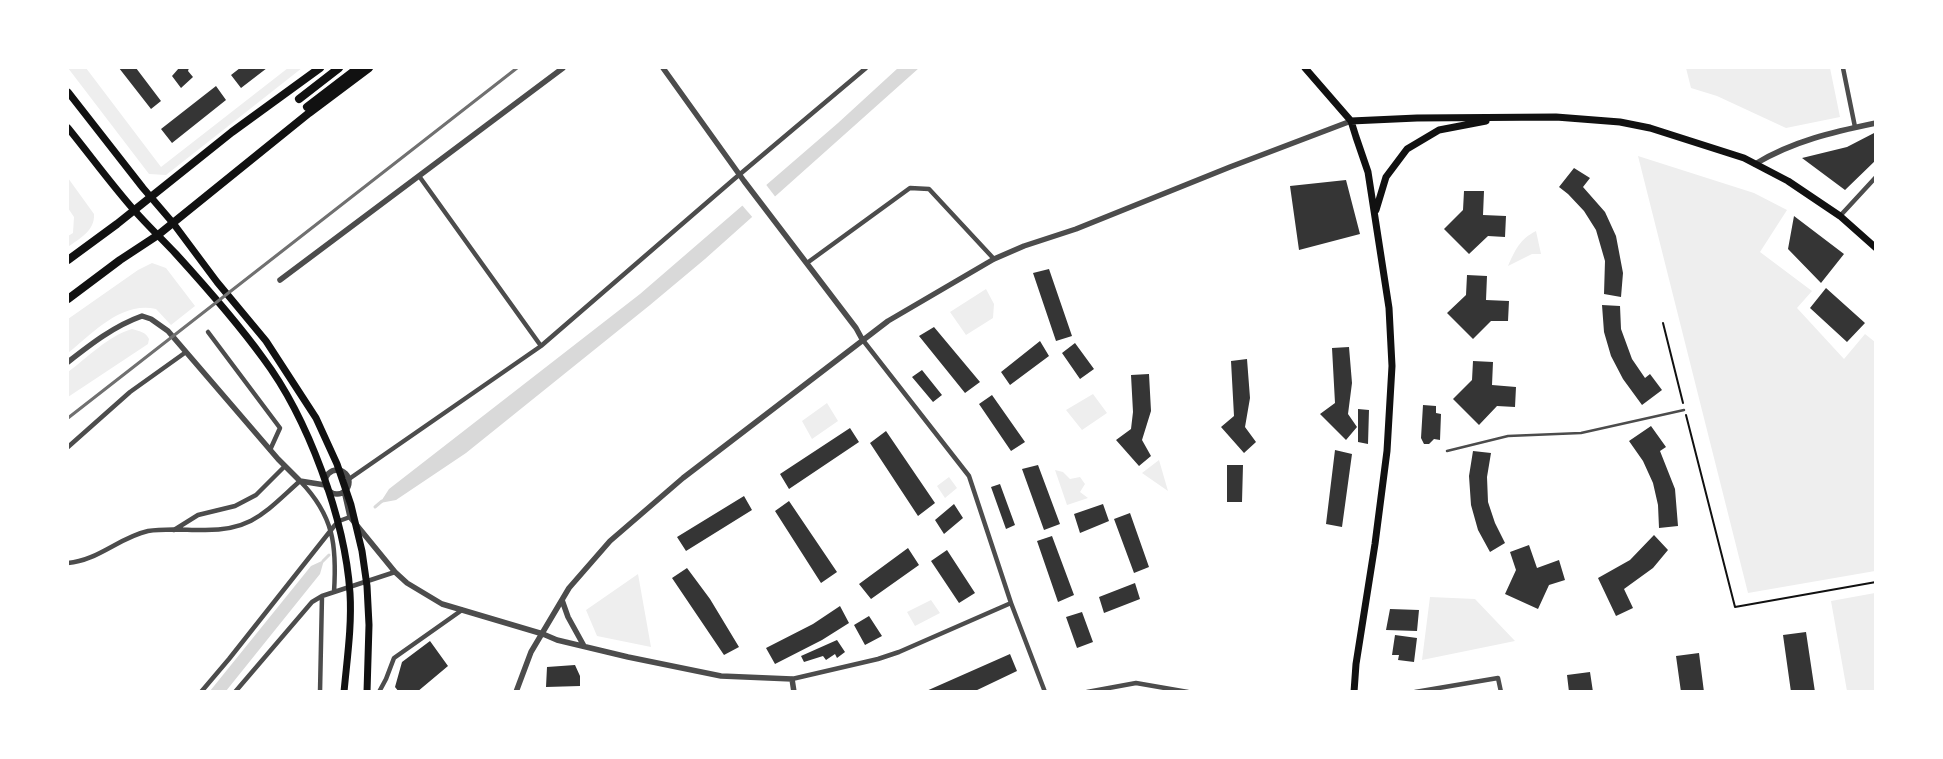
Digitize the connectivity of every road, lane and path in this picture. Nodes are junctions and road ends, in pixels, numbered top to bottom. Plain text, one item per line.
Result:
1 (320, 68) edge
2 (339, 68) edge
3 (358, 68) edge
4 (369, 68) edge
5 (563, 68) edge
6 (663, 68) edge
7 (866, 68) edge
8 (1305, 68) edge
9 (1843, 68) edge
10 (68, 92) edge
11 (299, 99) dead end
12 (307, 107) dead end
13 (1504, 117) junction
14 (1350, 121) junction
15 (1876, 124) edge
16 (68, 128) edge
17 (1856, 128) junction
18 (1755, 164) junction
19 (740, 174) junction
20 (419, 176) junction
21 (1876, 178) edge
22 (151, 197) junction
23 (134, 210) junction
24 (1376, 213) junction
25 (1840, 216) junction
26 (173, 223) junction
27 (158, 235) junction
28 (1876, 248) edge
29 (994, 259) junction
30 (68, 260) edge
31 (807, 263) junction
32 (280, 280) dead end
33 (68, 299) edge
34 (1662, 323) dead end
35 (208, 332) dead end
36 (862, 339) junction
37 (541, 346) junction
38 (186, 352) junction
39 (68, 362) edge
40 (1684, 410) junction
41 (68, 447) edge
42 (270, 450) junction
43 (1447, 451) dead end
44 (285, 466) junction
45 (350, 479) junction
46 (300, 482) junction
47 (325, 485) junction
48 (344, 493) junction
49 (350, 517) junction
50 (173, 530) junction
51 (330, 530) junction
52 (68, 564) edge
53 (395, 572) junction
54 (1876, 582) edge
55 (334, 592) junction
56 (322, 596) junction
57 (562, 600) junction
58 (1011, 603) junction
59 (462, 610) junction
60 (543, 634) junction
61 (584, 646) junction
62 (792, 679) junction
63 (1423, 691) edge
64 (201, 692) edge
65 (235, 692) edge
66 (320, 692) edge
67 (344, 692) edge
68 (367, 692) edge
69 (379, 692) edge
70 (516, 692) edge
71 (794, 692) edge
72 (1045, 692) edge
73 (1088, 692) edge
74 (1188, 692) edge
75 (1354, 692) edge
76 (1415, 692) edge
77 (1501, 692) edge

1 - 22 main road
2 - 11 main road
3 - 12 main road
4 - 26 main road
5 - 20 street
6 - 19 street
7 - 19 street
8 - 14 main road
9 - 17 street
10 - 22 main road
13 - 14 main road
13 - 18 main road
13 - 24 main road
14 - 24 main road
14 - 29 street
15 - 17 street
16 - 23 main road
17 - 18 street
18 - 25 main road
19 - 31 street
19 - 37 street
20 - 32 street
20 - 37 street
21 - 25 street
22 - 23 main road
22 - 26 main road
23 - 27 main road
23 - 30 main road
24 - 75 main road
25 - 28 main road
26 - 27 main road
26 - 68 main road
27 - 33 main road
27 - 67 main road
29 - 31 street
29 - 36 street
31 - 36 street
34 - 40 path
35 - 42 street
36 - 57 street
36 - 58 street
37 - 45 street
38 - 39 street
38 - 41 street
38 - 42 street
40 - 43 lane
40 - 54 path
42 - 44 street
44 - 46 street
44 - 50 street
45 - 47 street
45 - 48 street
46 - 47 street
46 - 50 street
46 - 51 street
47 - 48 street
48 - 49 street
49 - 51 street
49 - 53 street
50 - 52 street
51 - 55 street
51 - 64 street
53 - 55 street
53 - 59 street
55 - 56 street
56 - 65 street
56 - 66 street
57 - 60 street
57 - 61 street
58 - 62 street
58 - 72 street
59 - 60 street
59 - 69 street
60 - 61 street
60 - 70 street
61 - 62 street
62 - 71 street
63 - 76 street
63 - 77 street
73 - 74 street

